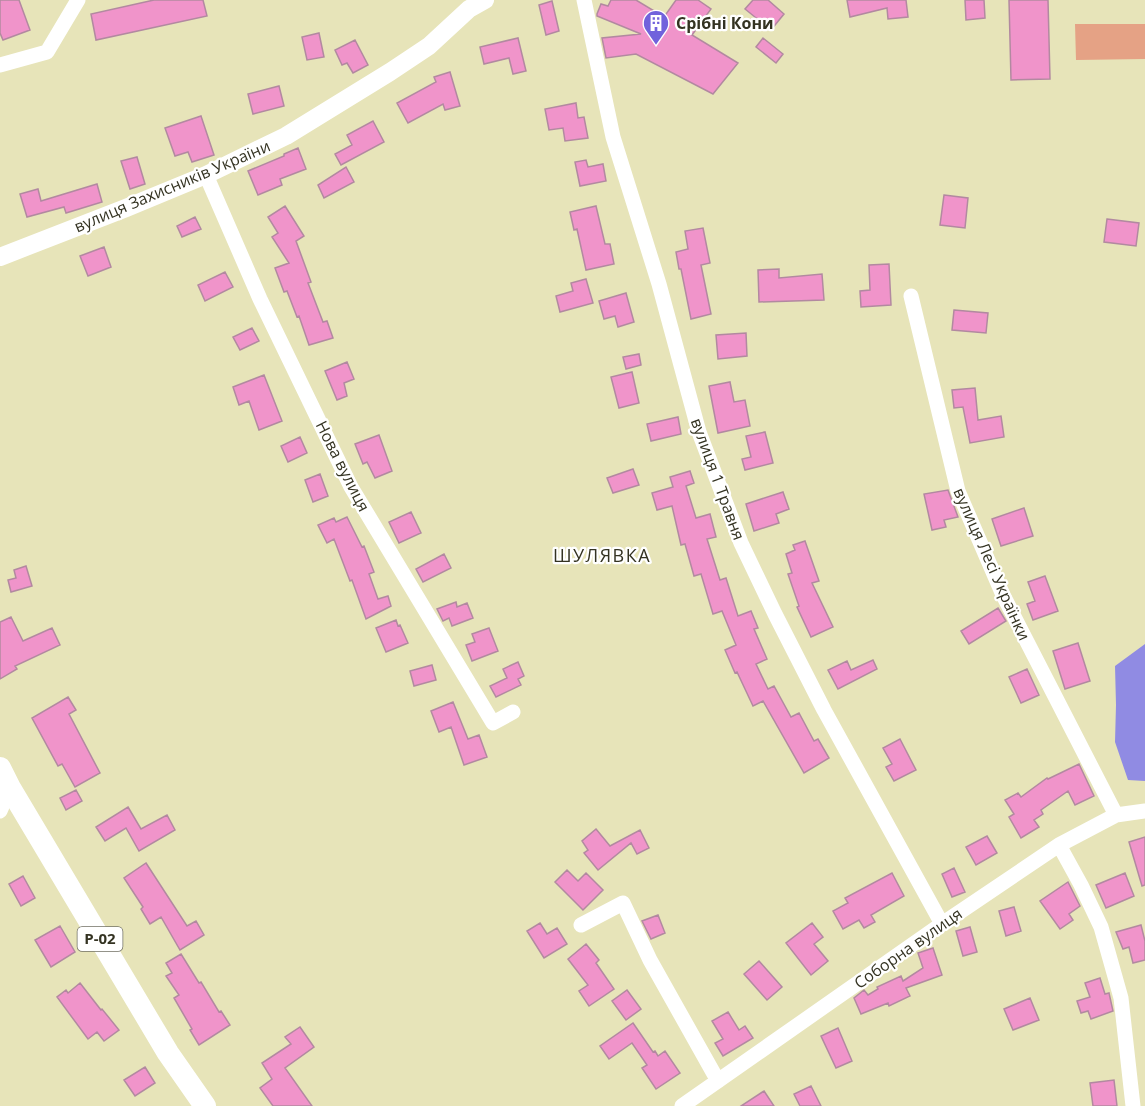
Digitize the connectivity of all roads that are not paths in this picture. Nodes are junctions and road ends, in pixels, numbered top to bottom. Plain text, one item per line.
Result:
1 (78, 0) edge
2 (485, 0) edge
3 (584, 0) edge
4 (0, 65) edge
5 (206, 175) junction
6 (0, 257) edge
7 (911, 296) dead end
8 (513, 712) dead end
9 (5, 778) edge
10 (0, 811) edge
11 (1145, 811) edge
12 (1116, 815) junction
13 (1059, 845) junction
14 (581, 924) dead end
15 (942, 924) junction
16 (718, 1081) junction
17 (205, 1106) edge
18 (682, 1106) edge
19 (1133, 1106) edge

1 - 4 street
2 - 5 street, вулиця Захисників України
3 - 15 street, вулиця 1 Травня
5 - 6 street, вулиця Захисників України
5 - 8 street, Нова вулиця
7 - 12 street, вулиця Лесі Українки
9 - 10 street
9 - 17 main road, Р-02
11 - 12 street, Соборна вулиця
12 - 13 street, Соборна вулиця
13 - 15 street, Соборна вулиця
13 - 19 street
14 - 16 street
15 - 16 street, Соборна вулиця
16 - 18 street, Соборна вулиця

